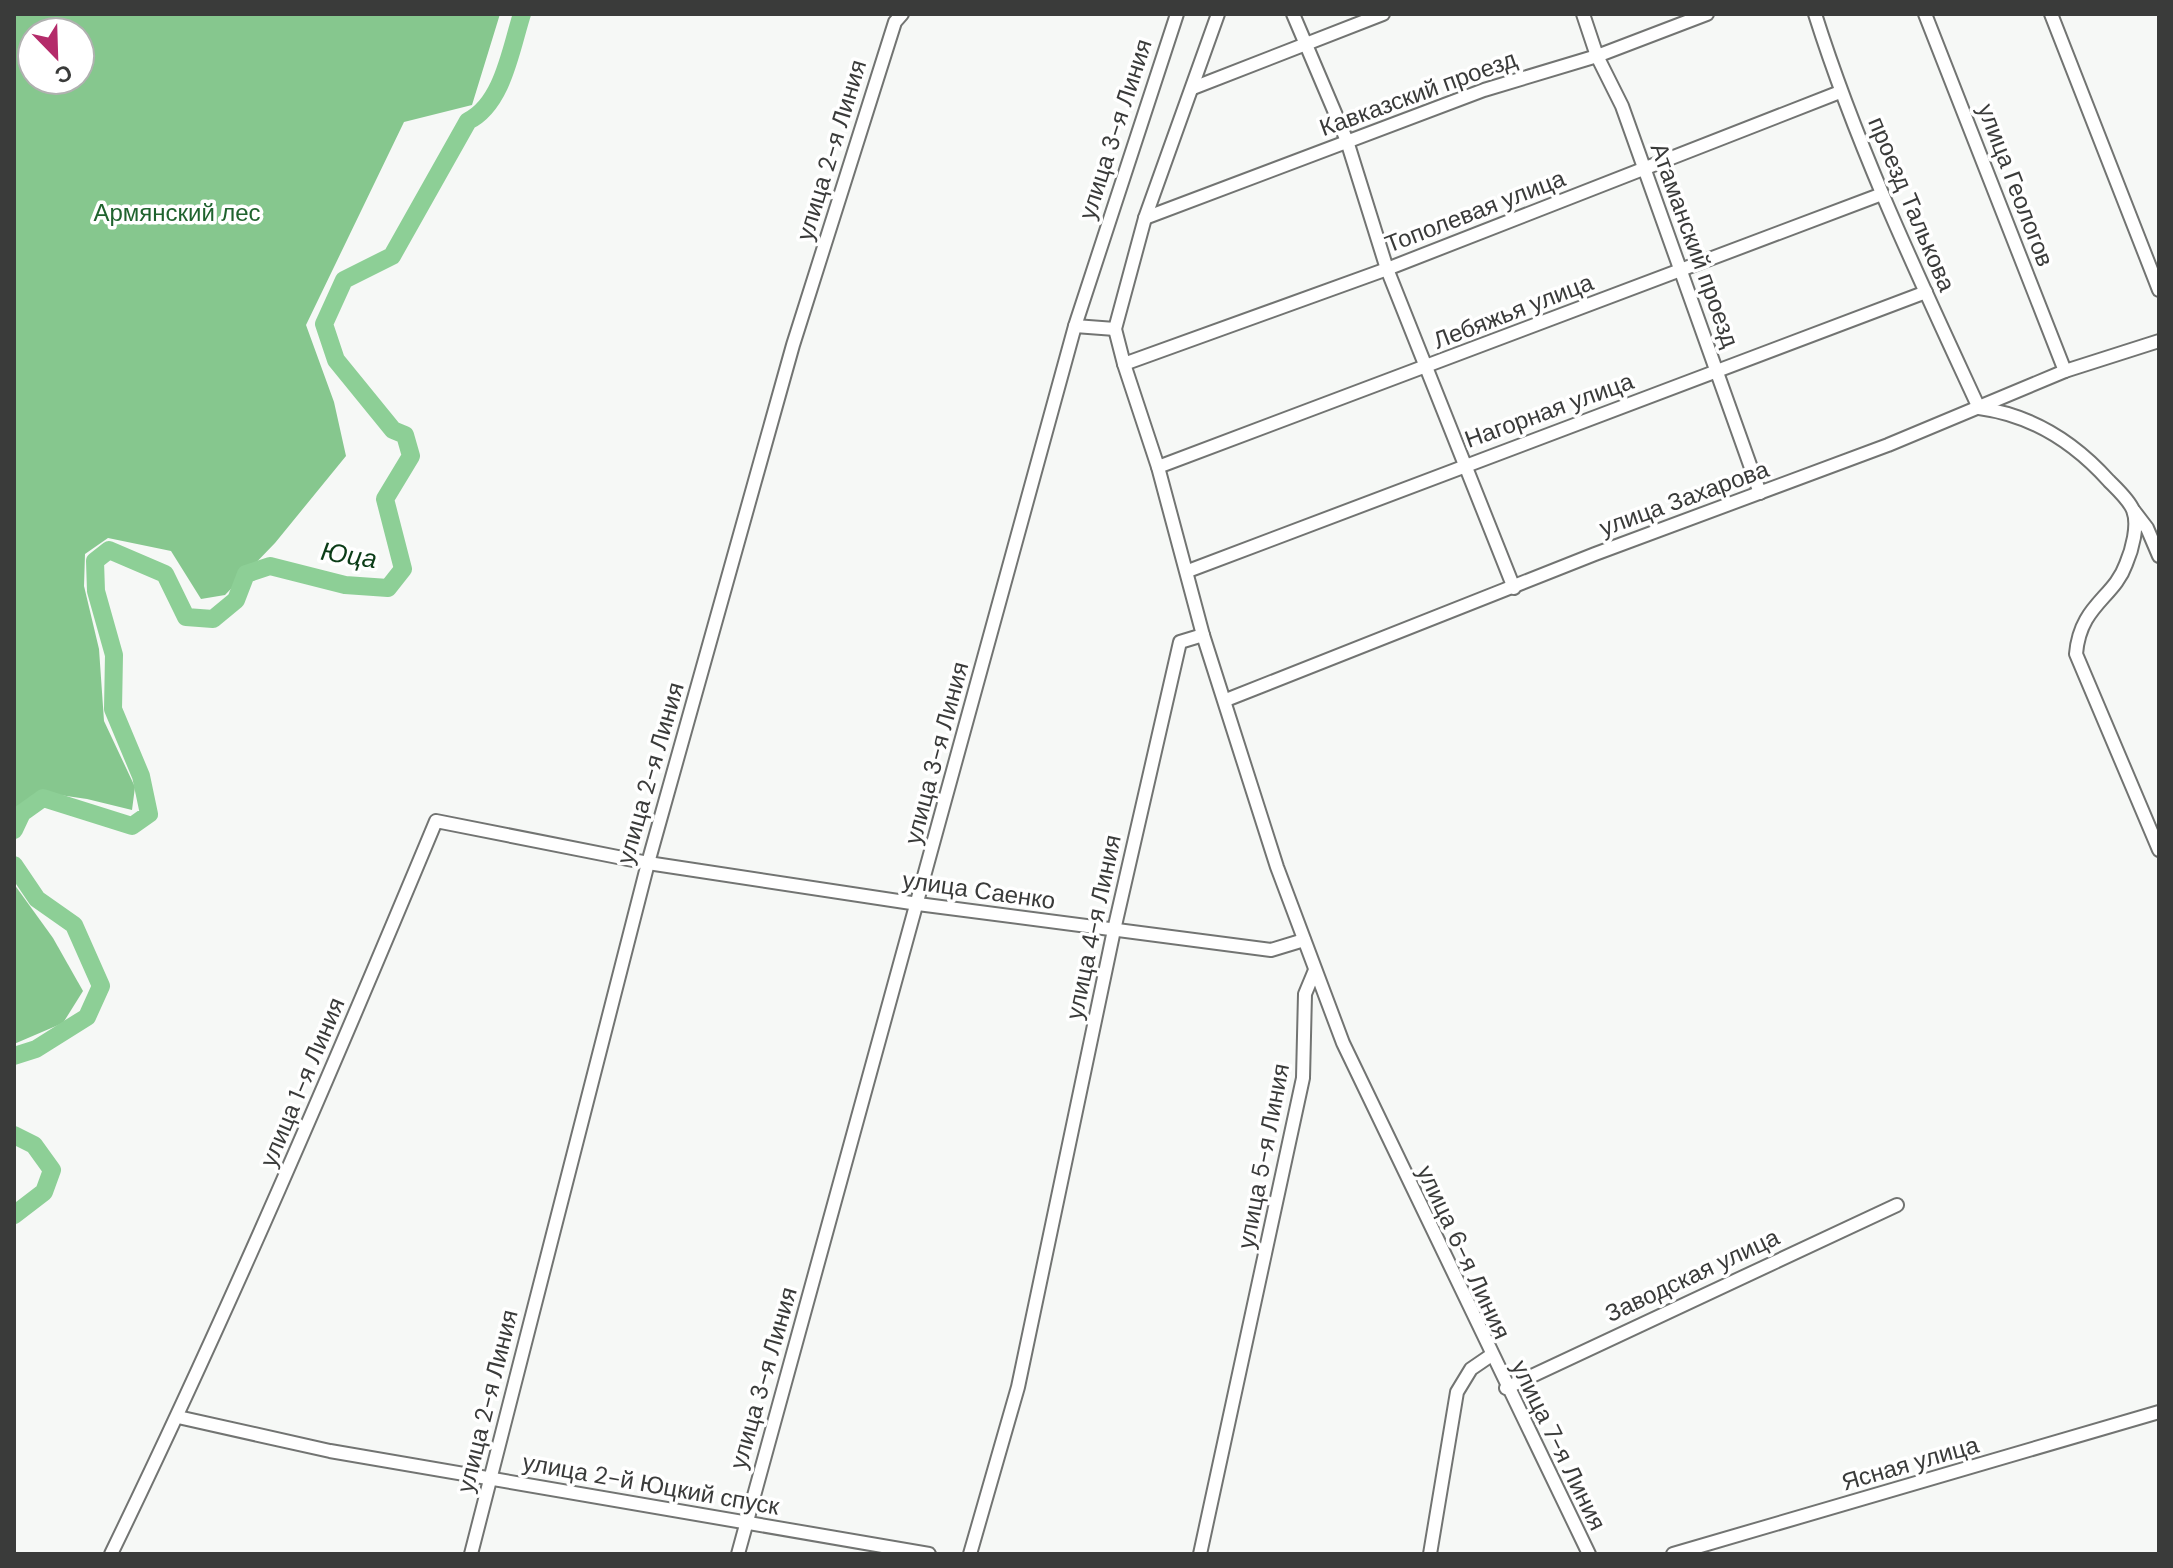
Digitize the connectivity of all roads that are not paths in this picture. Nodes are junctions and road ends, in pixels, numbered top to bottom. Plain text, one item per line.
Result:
1 (902, 14) edge
2 (1177, 14) edge
3 (1218, 14) edge
4 (1293, 14) edge
5 (1383, 14) edge
6 (1583, 14) edge
7 (1707, 14) edge
8 (1815, 14) edge
9 (1925, 14) edge
10 (2051, 14) edge
11 (1304, 44) junction
12 (1597, 56) junction
13 (1193, 88) junction
14 (1840, 92) junction
15 (1347, 141) junction
16 (1645, 170) junction
17 (1882, 194) junction
18 (1145, 218) junction
19 (1387, 269) junction
20 (1682, 270) junction
21 (2159, 290) edge
22 (1926, 292) junction
23 (1075, 326) junction
24 (1115, 329) junction
25 (2159, 341) edge
26 (1124, 364) junction
27 (1425, 368) junction
28 (1717, 371) junction
29 (2065, 371) junction
30 (1979, 408) junction
31 (1465, 465) junction
32 (1158, 467) junction
33 (1760, 493) junction
34 (2134, 511) junction
35 (2159, 556) edge
36 (1188, 571) junction
37 (1514, 588) junction
38 (1203, 635) junction
39 (1226, 700) junction
40 (2159, 850) edge
41 (648, 863) junction
42 (918, 904) junction
43 (1114, 930) junction
44 (1304, 940) junction
45 (1315, 970) junction
46 (1897, 1205) dead end
47 (1490, 1356) junction
48 (1506, 1388) junction
49 (2159, 1412) edge
50 (178, 1417) junction
51 (491, 1478) junction
52 (746, 1523) junction
53 (111, 1554) edge
54 (471, 1554) edge
55 (738, 1554) edge
56 (929, 1554) edge
57 (970, 1554) edge
58 (1200, 1554) edge
59 (1430, 1554) edge
60 (1589, 1554) edge
61 (1673, 1554) edge

1 - 41 street, улица 2-я Линия
2 - 23 street, улица 3-я Линия
3 - 13 street
4 - 11 street
5 - 11 street
6 - 12 street, Атаманский проезд
7 - 12 street, Кавказский проезд
8 - 14 street, проезд Талькова
9 - 29 street, улица Геологов
10 - 21 street
11 - 13 street
11 - 15 street
12 - 15 street, Кавказский проезд
12 - 16 street, Атаманский проезд
13 - 18 street
14 - 16 street, Тополевая улица
14 - 17 street, проезд Талькова
15 - 18 street, Кавказский проезд
15 - 19 street
16 - 19 street, Тополевая улица
16 - 20 street, Атаманский проезд
17 - 20 street, Лебяжья улица
17 - 22 street, проезд Талькова
18 - 24 street
19 - 26 street, Тополевая улица
19 - 27 street
20 - 27 street, Лебяжья улица
20 - 28 street, Атаманский проезд
22 - 28 street, Нагорная улица
22 - 30 street, проезд Талькова
23 - 24 street
23 - 42 street, улица 3-я Линия
24 - 26 street
25 - 29 street, улица Захарова
26 - 32 street
27 - 31 street
27 - 32 street, Лебяжья улица
28 - 31 street, Нагорная улица
28 - 33 street, Атаманский проезд
29 - 30 street, улица Захарова
30 - 33 street, улица Захарова
30 - 34 street
31 - 36 street, Нагорная улица
31 - 37 street
32 - 36 street
33 - 37 street, улица Захарова
34 - 35 street
34 - 40 street
36 - 38 street
37 - 39 street, улица Захарова
38 - 39 street
38 - 43 street, улица 4-я Линия
39 - 44 street
41 - 42 street, улица Саенко
41 - 50 street, улица 1-я Линия
41 - 51 street, улица 2-я Линия
42 - 43 street, улица Саенко
42 - 52 street, улица 3-я Линия
43 - 44 street, улица Саенко
43 - 57 street, улица 4-я Линия
44 - 45 street
45 - 47 street, улица 6-я Линия
45 - 58 street, улица 5-я Линия
46 - 48 street, Заводская улица
47 - 48 street, улица 7-я Линия
47 - 59 street, улица 6-я Линия
48 - 60 street, улица 7-я Линия
49 - 61 street, Ясная улица
50 - 51 street, улица 2-й Юцкий спуск
50 - 53 street, улица 1-я Линия
51 - 52 street, улица 2-й Юцкий спуск
51 - 54 street, улица 2-я Линия
52 - 55 street, улица 3-я Линия
52 - 56 street, улица 2-й Юцкий спуск

